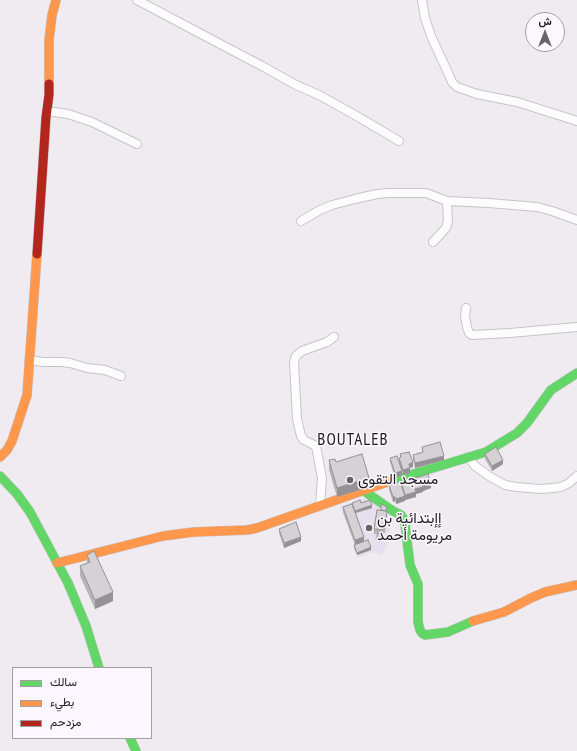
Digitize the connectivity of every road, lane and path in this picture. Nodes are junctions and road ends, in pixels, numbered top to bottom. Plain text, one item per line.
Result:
1 (56, 0) edge
2 (137, 0) edge
3 (422, 0) edge
4 (47, 111) junction
5 (577, 121) edge
6 (399, 141) dead end
7 (137, 144) dead end
8 (447, 201) junction
9 (577, 220) edge
10 (301, 221) dead end
11 (433, 242) dead end
12 (466, 308) dead end
13 (577, 327) edge
14 (334, 337) dead end
15 (29, 360) junction
16 (577, 373) edge
17 (121, 376) dead end
18 (0, 457) edge
19 (468, 458) junction
20 (0, 476) edge
21 (577, 476) edge
22 (364, 491) junction
23 (320, 506) junction
24 (57, 562) junction
25 (577, 585) edge
26 (99, 667) edge
27 (130, 739) edge
28 (136, 751) edge

1 - 4 street
2 - 6 street
3 - 5 street
4 - 7 street
4 - 15 street
8 - 9 street
8 - 10 street
8 - 11 street
12 - 13 street
14 - 23 street
15 - 17 street
15 - 18 street
16 - 19 street
19 - 21 street
19 - 22 street
20 - 24 street
22 - 23 street
22 - 25 street
23 - 24 street
24 - 26 street
27 - 28 street

